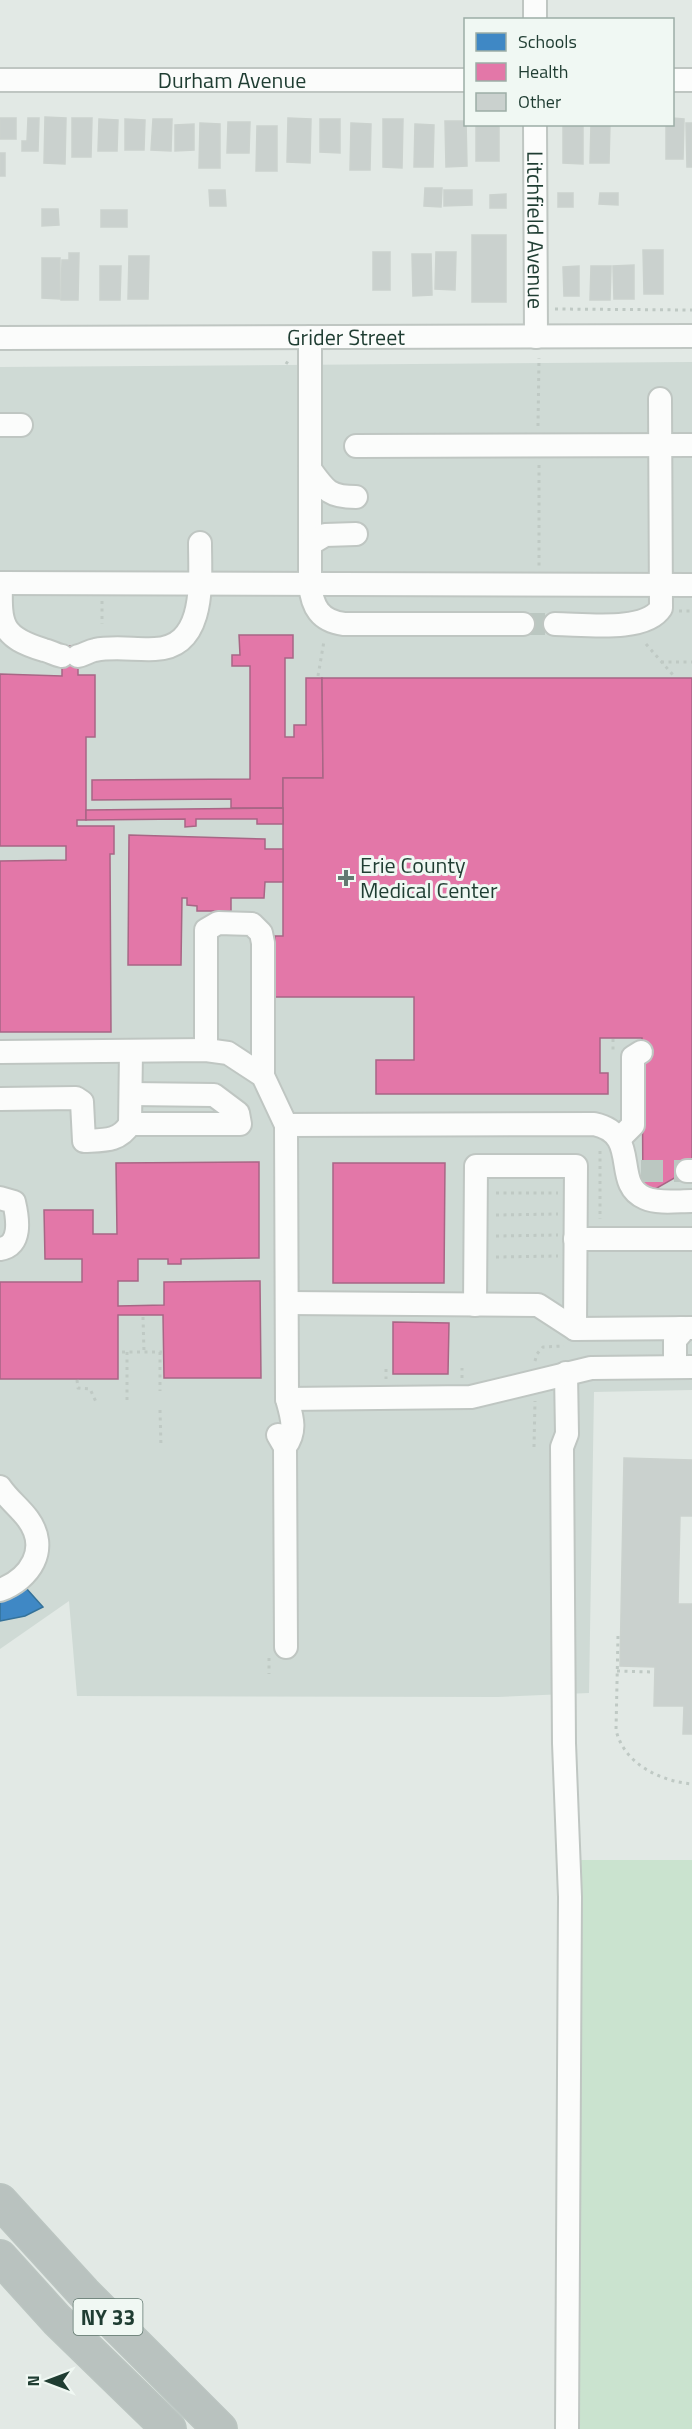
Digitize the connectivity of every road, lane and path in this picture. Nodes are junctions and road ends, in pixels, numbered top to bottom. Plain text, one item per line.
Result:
1 (535, 0) edge
2 (535, 18) edge
3 (0, 80) edge
4 (464, 80) edge
5 (674, 80) edge
6 (692, 80) edge
7 (535, 126) edge
8 (554, 308) dead end
9 (692, 310) edge
10 (692, 336) edge
11 (310, 337) junction
12 (0, 338) edge
13 (537, 348) junction
14 (290, 358) dead end
15 (286, 364) dead end
16 (660, 399) dead end
17 (660, 445) junction
18 (692, 445) edge
19 (356, 446) dead end
20 (538, 446) junction
21 (310, 469) junction
22 (356, 497) dead end
23 (356, 534) dead end
24 (200, 543) dead end
25 (310, 544) junction
26 (539, 570) dead end
27 (1, 583) edge
28 (198, 584) junction
29 (310, 584) junction
30 (663, 585) junction
31 (692, 585) edge
32 (102, 596) dead end
33 (677, 611) dead end
34 (692, 611) edge
35 (102, 624) dead end
36 (523, 624) tunnel mouth
37 (555, 624) tunnel mouth
38 (324, 642) dead end
39 (646, 644) dead end
40 (661, 662) junction
41 (692, 662) edge
42 (673, 675) dead end
43 (318, 676) dead end
44 (206, 1050) junction
45 (130, 1051) junction
46 (0, 1052) edge
47 (641, 1052) dead end
48 (263, 1076) junction
49 (131, 1094) junction
50 (0, 1099) edge
51 (130, 1124) junction
52 (286, 1125) junction
53 (610, 1144) junction
54 (564, 1192) dead end
55 (488, 1193) dead end
56 (0, 1198) edge
57 (692, 1201) edge
58 (564, 1214) dead end
59 (488, 1215) dead end
60 (600, 1229) dead end
61 (488, 1236) dead end
62 (692, 1239) edge
63 (568, 1244) junction
64 (0, 1249) edge
65 (488, 1257) dead end
66 (288, 1303) junction
67 (475, 1305) junction
68 (143, 1317) dead end
69 (684, 1330) edge
70 (570, 1338) junction
71 (122, 1352) dead end
72 (127, 1352) junction
73 (144, 1352) junction
74 (686, 1367) edge
75 (556, 1368) junction
76 (77, 1380) dead end
77 (160, 1390) dead end
78 (535, 1396) dead end
79 (287, 1399) junction
80 (127, 1401) dead end
81 (96, 1402) dead end
82 (160, 1410) dead end
83 (161, 1447) dead end
84 (534, 1447) dead end
85 (4, 1498) edge
86 (0, 1590) edge
87 (618, 1636) dead end
88 (277, 1653) joint
89 (617, 1671) junction
90 (652, 1672) dead end
91 (269, 1674) dead end
92 (692, 1784) edge
93 (0, 2201) edge
94 (0, 2257) edge
95 (169, 2429) edge
96 (220, 2429) edge
97 (567, 2429) edge

1 - 2 street
3 - 4 street, Durham Avenue
5 - 6 street
7 - 13 street, Litchfield Avenue
8 - 9 path
10 - 13 street, Grider Street
11 - 12 street, Grider Street
11 - 13 street, Grider Street
11 - 21 street
13 - 20 path
14 - 15 path
16 - 17 street
17 - 18 street
17 - 20 street
17 - 30 street
19 - 20 street
20 - 26 path
21 - 22 street
21 - 25 street
23 - 25 street
24 - 28 street
25 - 29 street
27 - 28 street
27 - 28 street
28 - 29 street
29 - 30 street
29 - 36 street
30 - 31 street
30 - 37 street
32 - 35 path
33 - 34 path
38 - 43 path
39 - 40 path
40 - 41 path
40 - 42 path
44 - 45 street
44 - 48 street
44 - 48 street
45 - 46 street
45 - 49 street
47 - 53 street
48 - 52 street
49 - 51 street
49 - 51 street
50 - 51 street
52 - 53 street
52 - 66 street
53 - 57 street
53 - 60 path
54 - 55 path
56 - 64 street
58 - 59 path
61 - 63 path
62 - 63 street
63 - 65 path
63 - 67 street
63 - 70 street
66 - 67 street
66 - 79 street
67 - 70 street
68 - 73 path
69 - 70 street
69 - 74 street
70 - 75 path
70 - 75 path
71 - 72 path
72 - 73 path
72 - 80 path
73 - 77 path
74 - 75 street
75 - 79 street
75 - 97 street
76 - 81 path
78 - 84 path
79 - 88 street
82 - 83 path
85 - 86 street
87 - 89 path
88 - 91 path
89 - 90 path
89 - 92 path
93 - 96 highway, NY 33
94 - 95 highway, NY 33

